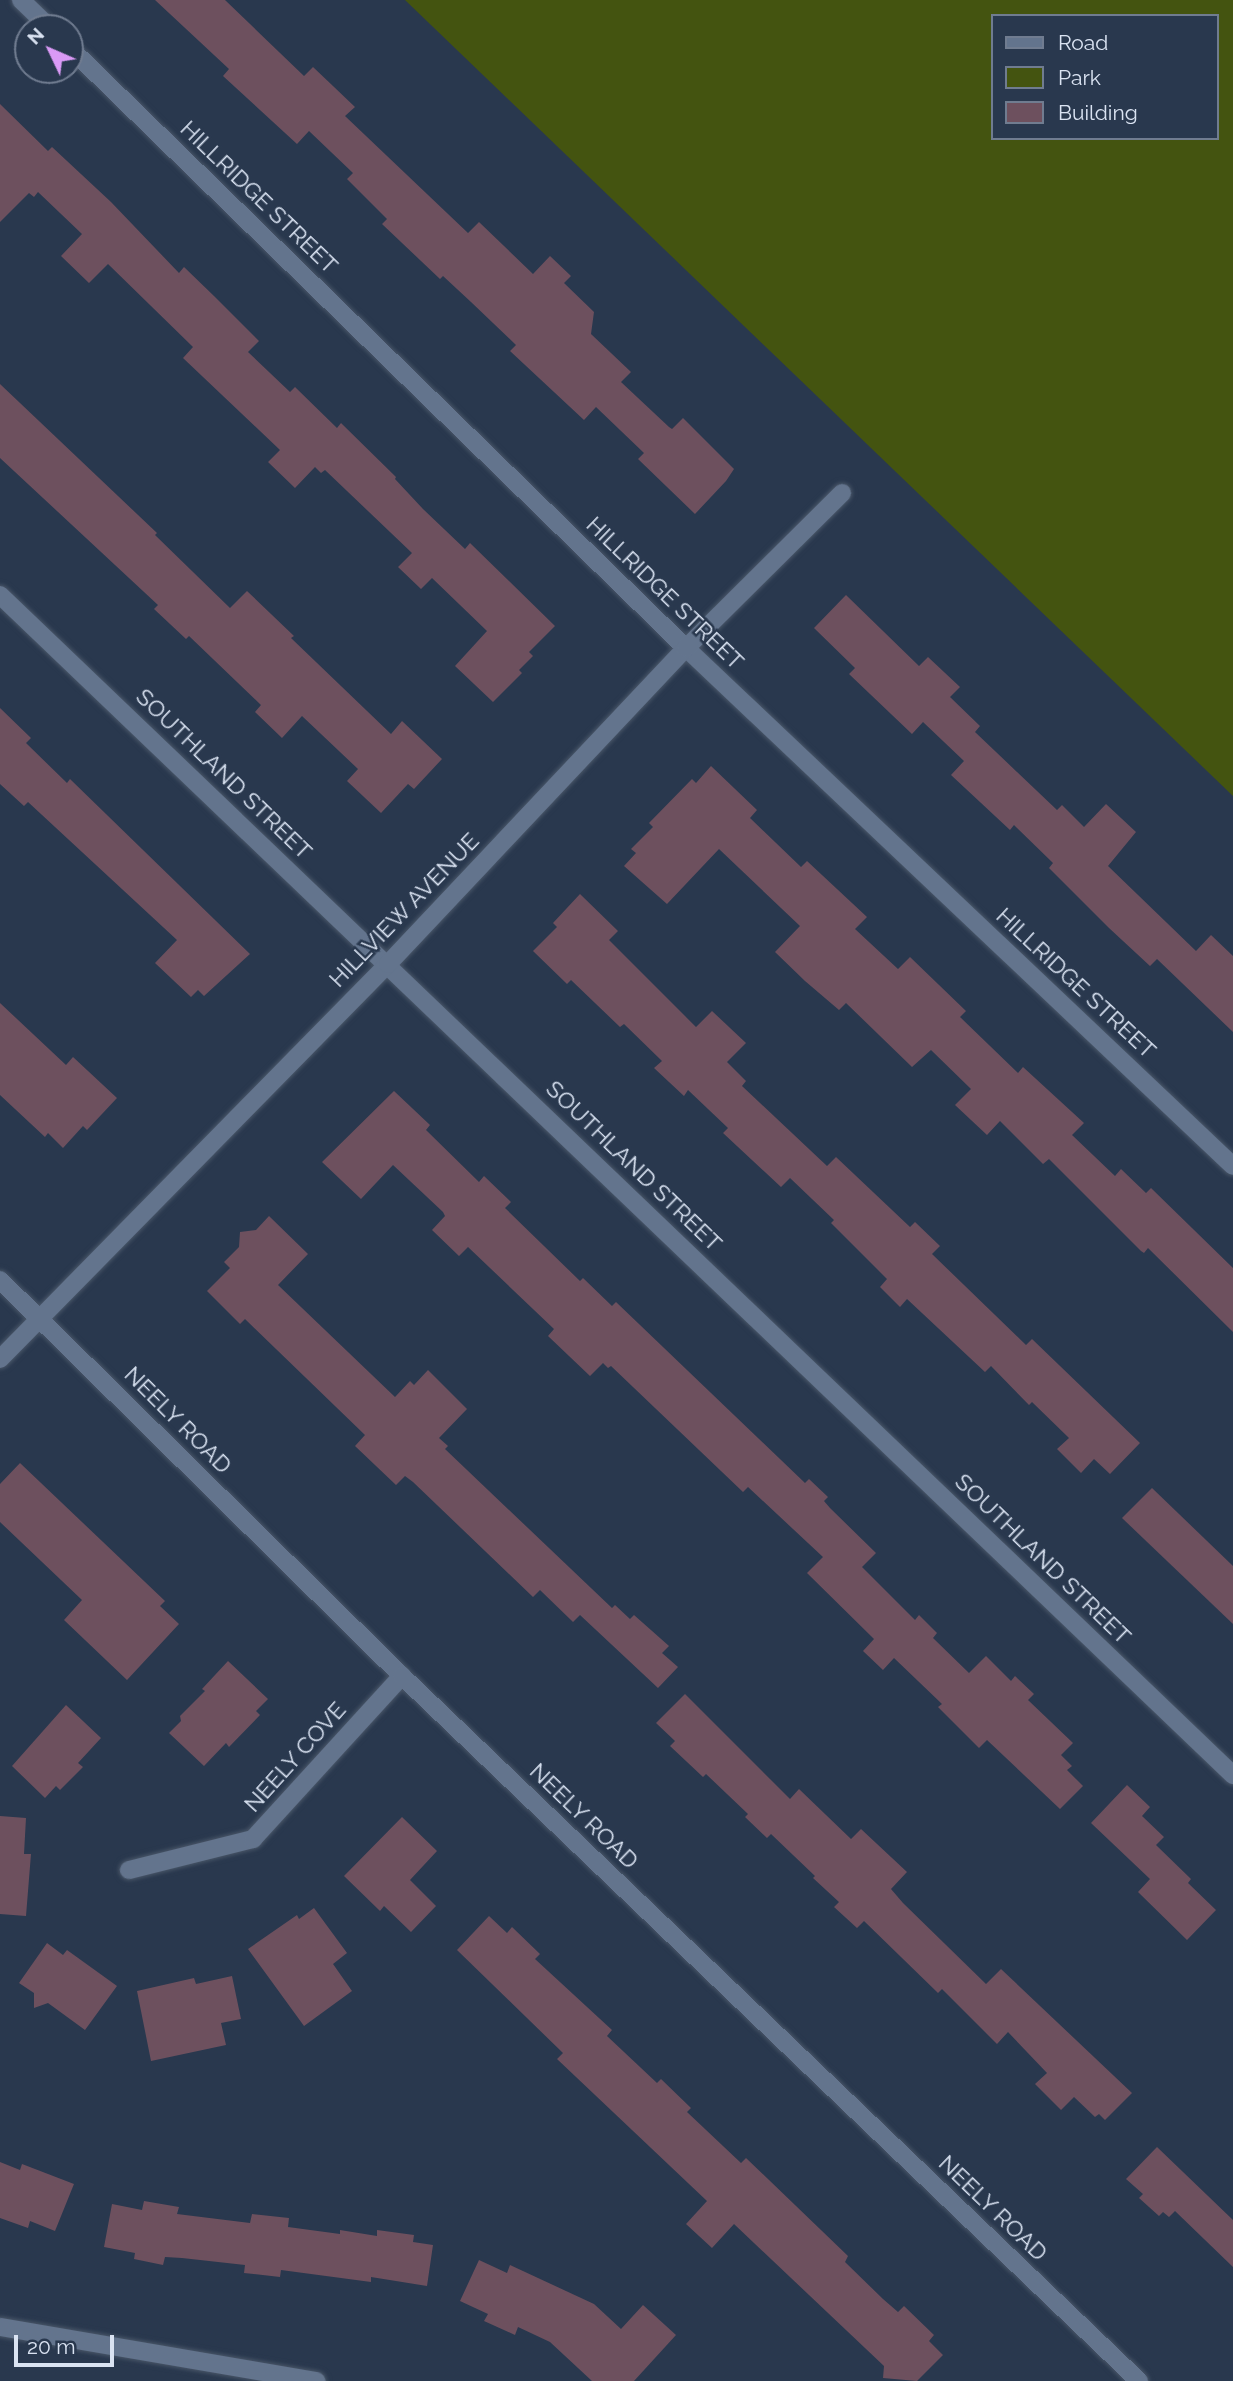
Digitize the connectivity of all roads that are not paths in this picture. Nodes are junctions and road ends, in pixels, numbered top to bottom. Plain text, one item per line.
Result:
1 (21, 0) edge
2 (36, 14) edge
3 (84, 62) edge
4 (842, 493) dead end
5 (0, 595) edge
6 (686, 648) junction
7 (388, 964) junction
8 (1233, 1166) edge
9 (0, 1280) edge
10 (39, 1318) junction
11 (0, 1359) edge
12 (402, 1676) junction
13 (1233, 1775) edge
14 (128, 1870) dead end
15 (0, 2327) edge
16 (316, 2381) edge
17 (1139, 2381) edge

1 - 2 street
3 - 6 street, HILLRIDGE STREET
4 - 6 street, HILLVIEW AVENUE
5 - 7 street, SOUTHLAND STREET
6 - 7 street, HILLVIEW AVENUE
6 - 8 street, HILLRIDGE STREET
7 - 10 street, HILLVIEW AVENUE
7 - 13 street, SOUTHLAND STREET
9 - 10 street, NEELY ROAD
10 - 11 street, HILLVIEW AVENUE
10 - 12 street, NEELY ROAD
12 - 14 street, NEELY COVE
12 - 17 street, NEELY ROAD
15 - 16 street

